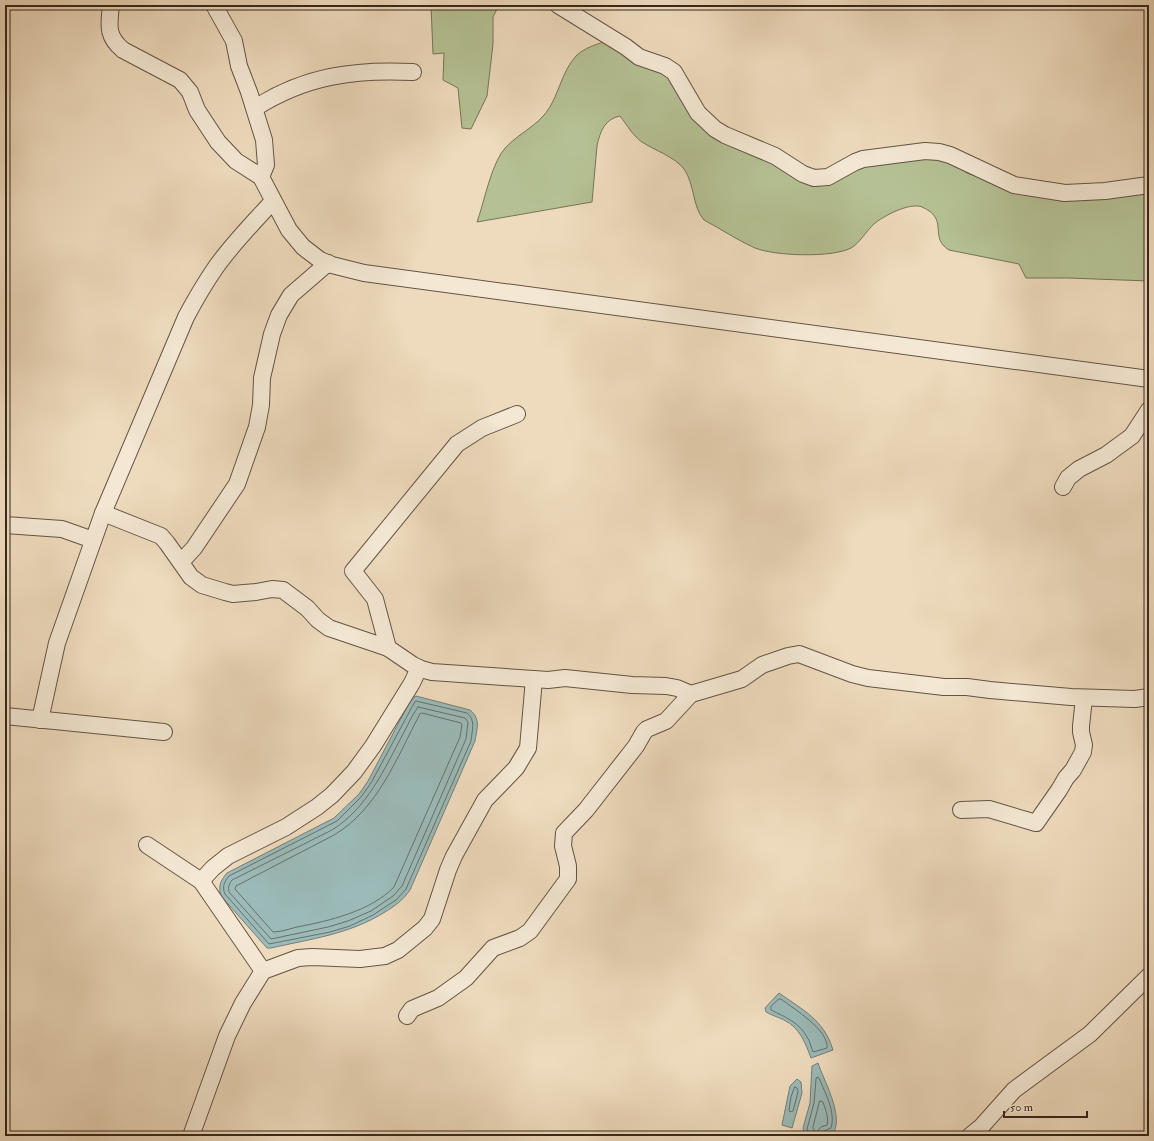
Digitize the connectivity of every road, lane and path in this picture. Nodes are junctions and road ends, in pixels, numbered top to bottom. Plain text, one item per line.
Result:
1 (110, 5) edge
2 (214, 5) edge
3 (558, 5) edge
4 (413, 72) dead end
5 (255, 108) junction
6 (261, 177) junction
7 (1149, 184) edge
8 (273, 201) junction
9 (328, 263) junction
10 (1149, 379) edge
11 (1149, 410) edge
12 (517, 414) dead end
13 (1064, 487) dead end
14 (103, 513) junction
15 (5, 525) edge
16 (93, 540) junction
17 (181, 562) junction
18 (388, 648) junction
19 (419, 668) junction
20 (534, 679) junction
21 (691, 694) junction
22 (1149, 697) edge
23 (1084, 698) junction
24 (5, 716) edge
25 (40, 720) junction
26 (164, 732) dead end
27 (960, 810) dead end
28 (147, 845) dead end
29 (201, 882) junction
30 (263, 971) junction
31 (1149, 976) edge
32 (407, 1016) dead end
33 (191, 1136) edge
34 (970, 1136) edge

1 - 6 street
2 - 5 street
3 - 7 street
4 - 5 street
5 - 6 street
6 - 8 street
8 - 9 street
8 - 14 street
9 - 10 street
9 - 17 street
11 - 13 street
12 - 18 street
14 - 16 street
14 - 17 street
15 - 16 street
16 - 25 street
17 - 18 street
18 - 19 street
19 - 20 street
19 - 29 street
20 - 21 street
20 - 30 street
21 - 23 street
21 - 32 street
22 - 23 street
23 - 27 street
24 - 25 street
25 - 26 street
28 - 29 street
29 - 30 street
30 - 33 street
31 - 34 street

